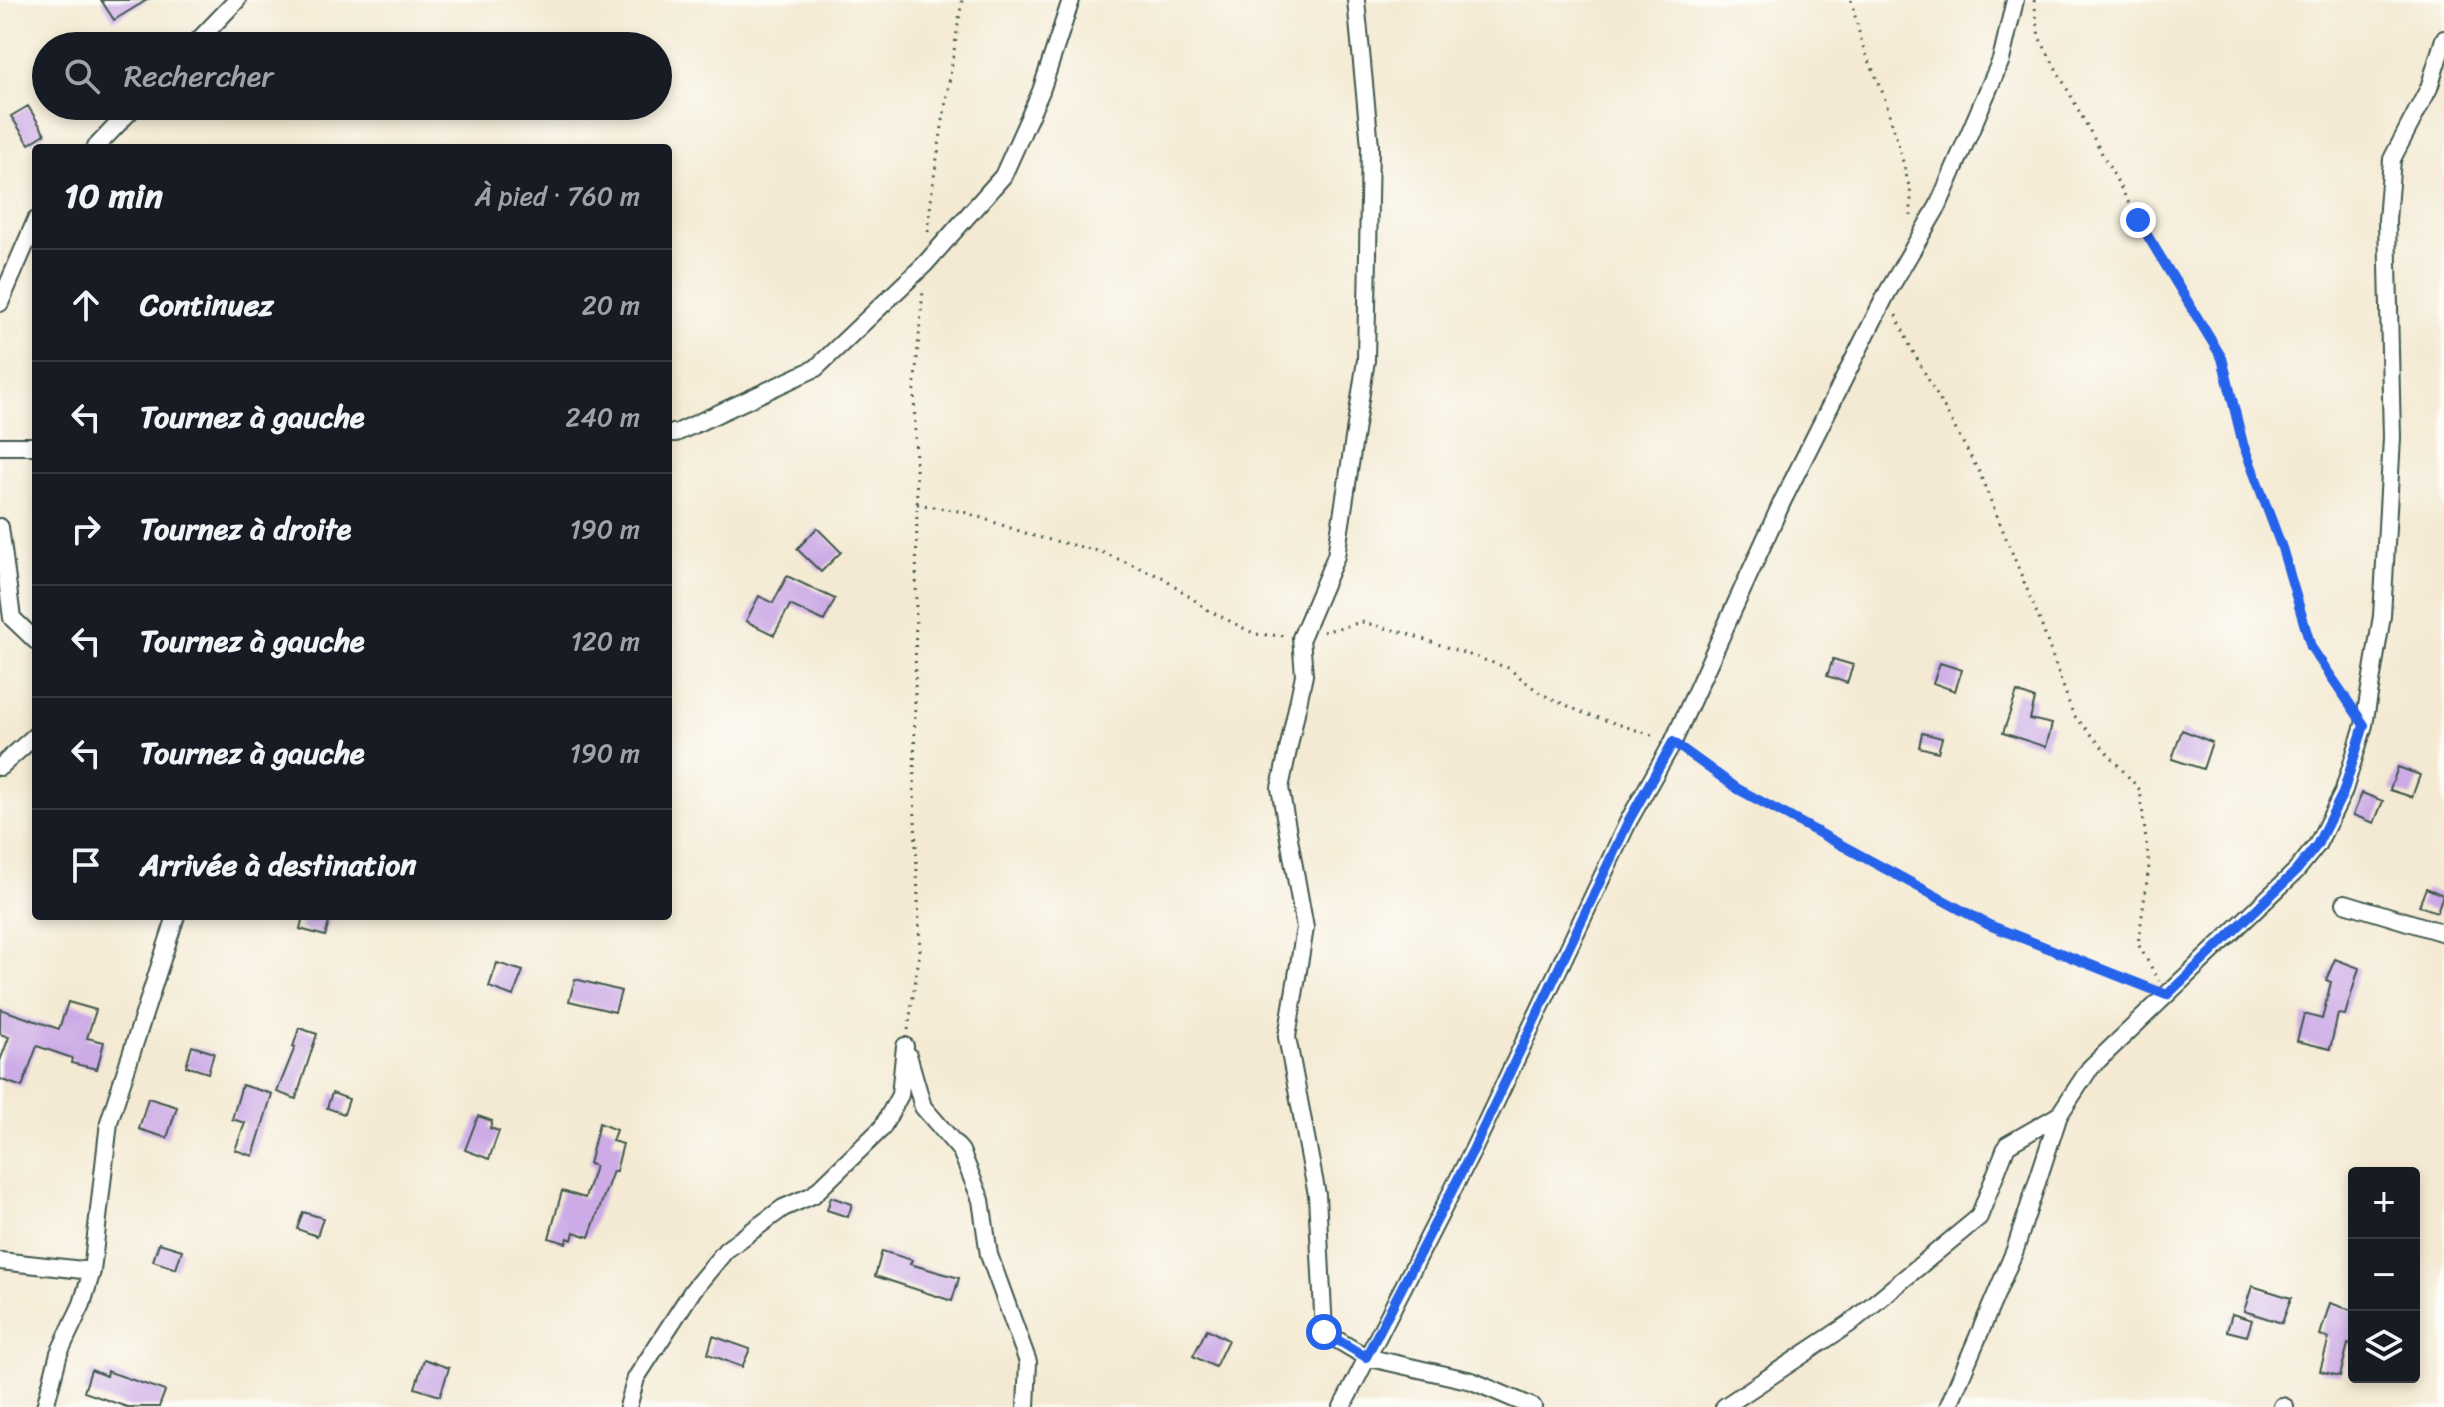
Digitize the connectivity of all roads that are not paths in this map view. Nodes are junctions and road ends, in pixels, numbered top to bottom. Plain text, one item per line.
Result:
1 (237, 0) edge
2 (1071, 0) edge
3 (1356, 0) edge
4 (2015, 0) edge
5 (206, 32) edge
6 (2444, 39) edge
7 (122, 120) edge
8 (99, 144) edge
9 (32, 229) edge
10 (0, 303) edge
11 (672, 433) edge
12 (0, 446) edge
13 (32, 446) edge
14 (0, 527) edge
15 (32, 637) edge
16 (32, 739) edge
17 (0, 767) edge
18 (2345, 903) dead end
19 (175, 920) edge
20 (2444, 933) edge
21 (2059, 1115) junction
22 (0, 1261) edge
23 (92, 1271) junction
24 (1366, 1357) junction
25 (45, 1407) edge
26 (628, 1407) edge
27 (1026, 1407) edge
28 (1342, 1407) edge
29 (1533, 1407) edge
30 (1724, 1407) edge
31 (1948, 1407) edge

1 - 5 street
2 - 11 street
3 - 24 street
4 - 24 street
6 - 21 street
7 - 8 street
9 - 10 street
12 - 13 street
14 - 15 street
16 - 17 street
18 - 20 street
19 - 23 street
21 - 30 street
21 - 31 street
22 - 23 street
23 - 25 street
24 - 28 street
24 - 29 street
26 - 27 street

